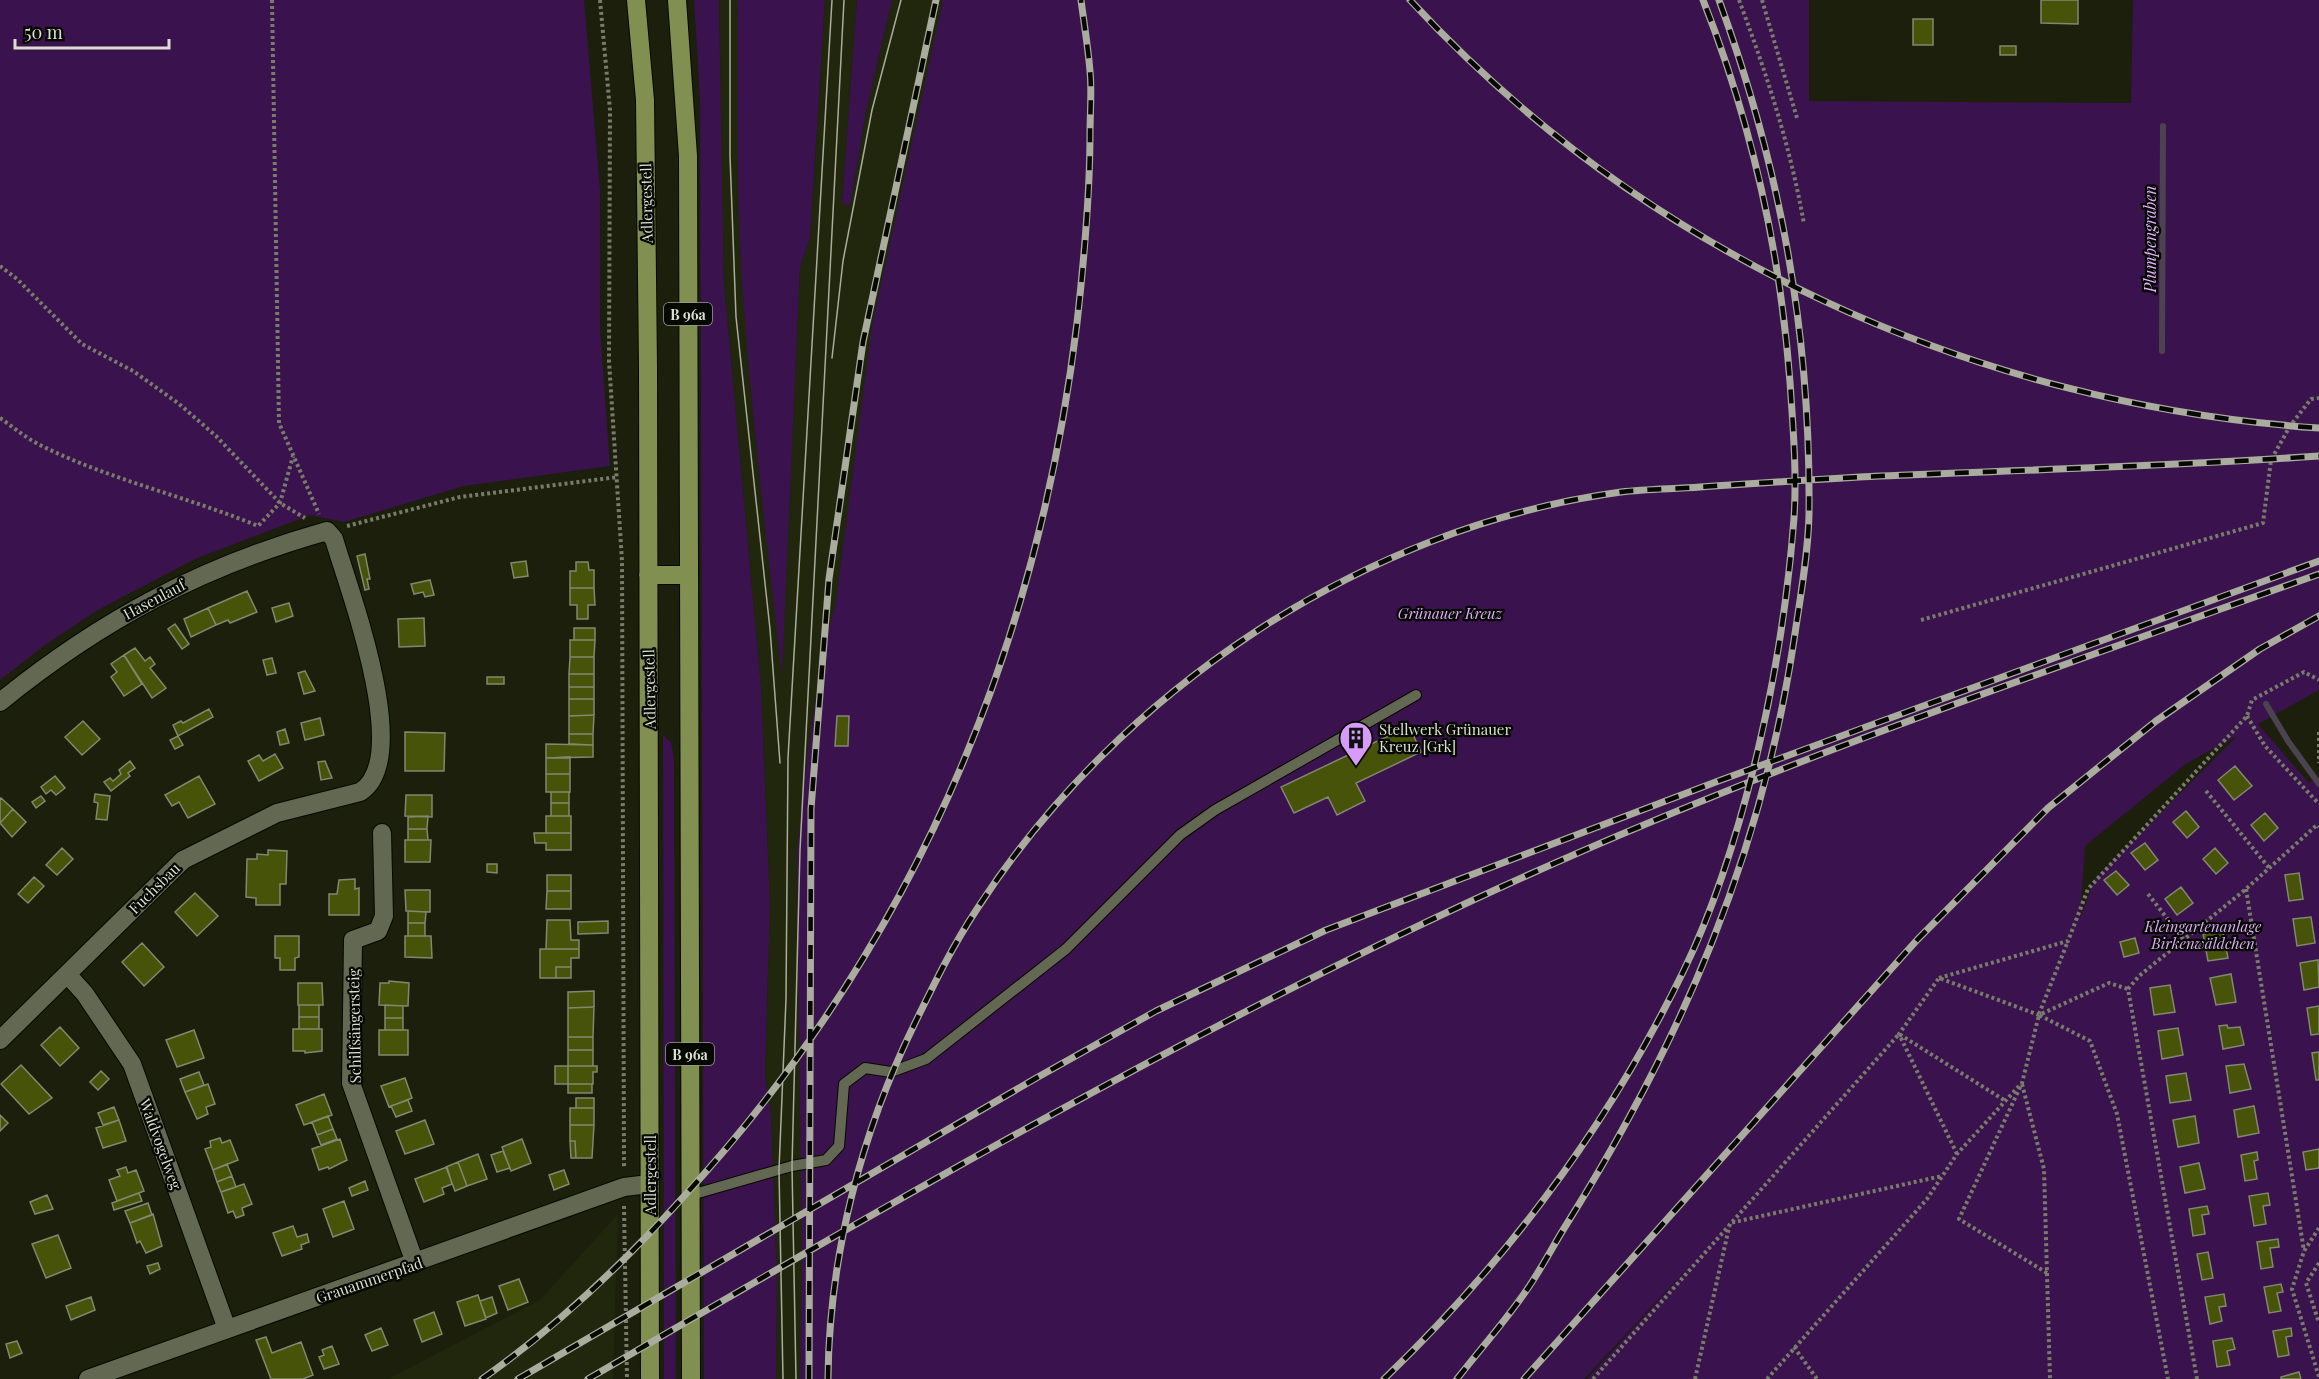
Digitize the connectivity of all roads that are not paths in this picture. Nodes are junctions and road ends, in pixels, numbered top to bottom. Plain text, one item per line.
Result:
1 (636, 0) edge
2 (677, 0) edge
3 (648, 575) junction
4 (687, 575) junction
5 (1416, 695) dead end
6 (0, 702) edge
7 (375, 776) joint
8 (382, 833) dead end
9 (67, 974) junction
10 (0, 1040) edge
11 (650, 1185) junction
12 (691, 1195) junction
13 (415, 1263) junction
14 (227, 1329) junction
15 (88, 1379) edge
16 (650, 1379) edge
17 (691, 1379) edge

1 - 3 main road, Adlergestell / B 96a
2 - 4 main road, B 96a
3 - 4 main road
3 - 11 main road, Adlergestell / B 96a
4 - 12 main road, B 96a
5 - 12 lane
6 - 7 street, Hasenlauf
7 - 9 street, Fuchsbau
8 - 13 street, Schilfsängersteig
9 - 10 street, Fuchsbau
9 - 14 street, Waldvogelweg
11 - 13 street, Grauammerpfad
11 - 16 main road, Adlergestell / B 96a
12 - 17 main road, B 96a
13 - 14 street, Grauammerpfad
14 - 15 street, Grauammerpfad

